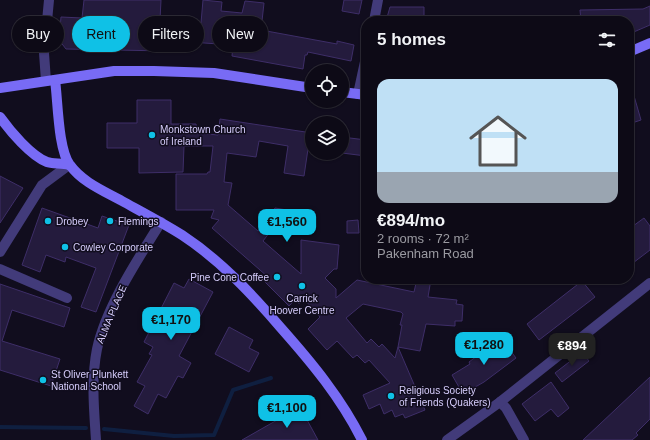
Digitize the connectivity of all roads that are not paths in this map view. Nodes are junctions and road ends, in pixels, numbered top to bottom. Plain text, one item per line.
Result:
1 (50, 0) edge
2 (378, 0) edge
3 (375, 16) edge
4 (650, 43) edge
5 (634, 50) edge
6 (51, 80) junction
7 (305, 87) edge
8 (0, 88) edge
9 (349, 93) edge
10 (361, 94) edge
11 (0, 117) edge
12 (69, 165) junction
13 (161, 222) junction
14 (0, 252) edge
15 (0, 269) edge
16 (650, 283) edge
17 (66, 298) dead end
18 (500, 402) junction
19 (96, 440) edge
20 (362, 440) edge
21 (447, 440) edge
22 (524, 440) edge

1 - 6 street
2 - 3 street
4 - 5 main road
6 - 7 main road
6 - 8 main road
6 - 12 main road
9 - 10 main road
11 - 12 main road
12 - 13 main road
12 - 14 street
13 - 19 street, ALMA PLACE
13 - 20 main road
15 - 17 street
16 - 18 street
18 - 21 street
18 - 22 street

